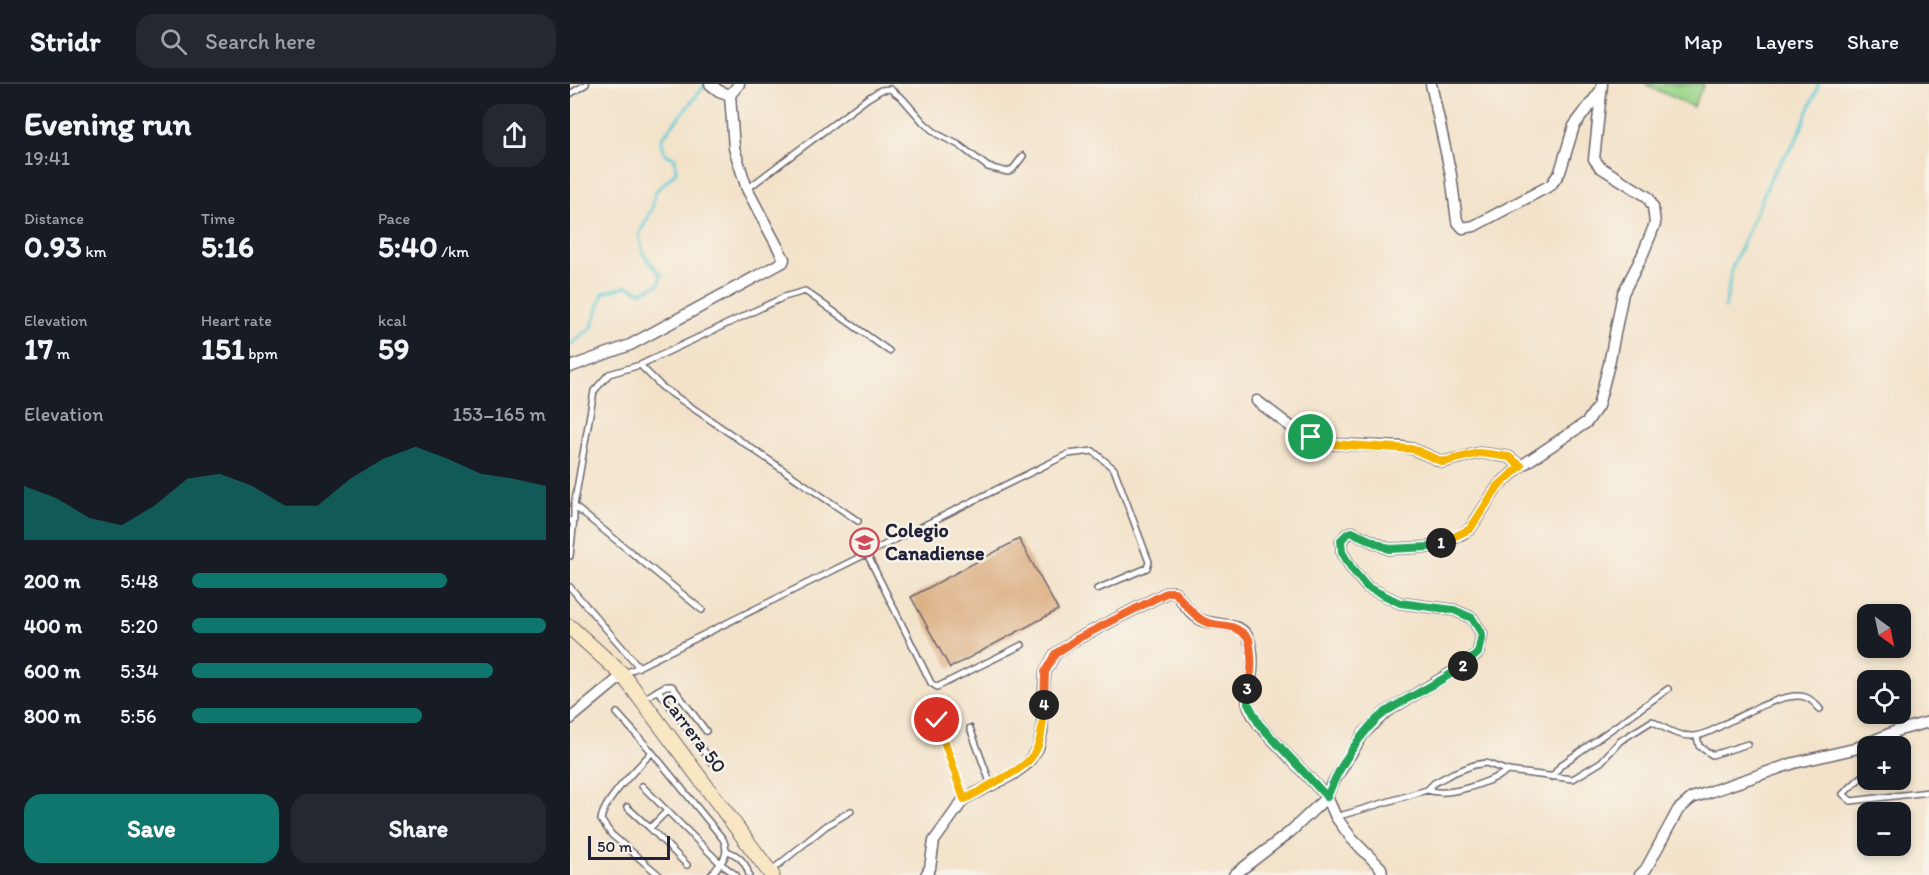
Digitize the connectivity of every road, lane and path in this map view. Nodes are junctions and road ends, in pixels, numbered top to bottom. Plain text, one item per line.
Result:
1 (586, 84) edge
2 (710, 84) edge
3 (739, 84) edge
4 (1431, 84) edge
5 (1602, 87) edge
6 (570, 94) edge
7 (730, 95) junction
8 (1023, 156) dead end
9 (747, 189) junction
10 (889, 351) dead end
11 (640, 364) junction
12 (570, 367) edge
13 (1257, 401) dead end
14 (1521, 466) junction
15 (574, 506) junction
16 (572, 520) edge
17 (858, 521) dead end
18 (866, 552) junction
19 (570, 556) edge
20 (570, 587) edge
21 (1097, 589) dead end
22 (702, 610) dead end
23 (570, 627) edge
24 (1022, 645) dead end
25 (639, 667) junction
26 (623, 675) junction
27 (1668, 689) dead end
28 (658, 690) junction
29 (643, 700) junction
30 (1820, 709) dead end
31 (617, 713) dead end
32 (570, 719) edge
33 (937, 720) dead end
34 (1929, 722) edge
35 (970, 728) dead end
36 (706, 731) dead end
37 (1896, 731) junction
38 (1697, 736) junction
39 (1895, 736) edge
40 (1748, 744) dead end
41 (652, 752) junction
42 (712, 762) dead end
43 (1508, 771) junction
44 (1552, 777) junction
45 (1857, 782) edge
46 (991, 785) junction
47 (642, 786) dead end
48 (1427, 790) junction
49 (1929, 792) edge
50 (1327, 797) junction
51 (964, 799) junction
52 (627, 807) dead end
53 (667, 810) junction
54 (851, 811) dead end
55 (1336, 817) junction
56 (650, 828) junction
57 (727, 851) junction
58 (721, 864) junction
59 (687, 865) dead end
60 (767, 873) edge
61 (659, 875) edge
62 (711, 875) edge
63 (736, 875) edge
64 (749, 875) edge
65 (926, 875) edge
66 (1234, 875) edge
67 (1382, 875) edge
68 (1640, 875) edge

1 - 6 lane
2 - 7 street
3 - 7 street
4 - 5 street
5 - 14 street
7 - 9 street
8 - 9 lane
9 - 12 street
10 - 11 lane
11 - 15 lane
11 - 17 lane
13 - 14 street
14 - 50 street
15 - 16 lane
15 - 22 lane
16 - 19 lane
18 - 21 lane
18 - 24 lane
18 - 25 lane
20 - 25 lane
23 - 26 main road, Carrera 50
25 - 26 lane
26 - 29 main road, Carrera 50
26 - 32 street
27 - 44 lane
28 - 29 lane
28 - 36 lane
28 - 42 lane
29 - 60 main road, Carrera 50
30 - 38 lane
31 - 41 lane
33 - 51 lane
34 - 37 street
35 - 46 lane
37 - 39 lane
37 - 68 street
38 - 40 lane
38 - 44 lane
41 - 57 lane
41 - 61 lane
43 - 44 lane
43 - 48 lane
43 - 48 lane
45 - 49 lane
46 - 50 street
46 - 51 street
47 - 53 lane
48 - 55 lane
50 - 55 street
50 - 66 street
51 - 65 street
52 - 56 lane
53 - 56 lane
53 - 58 lane
54 - 60 lane
55 - 67 street
56 - 59 lane
57 - 58 lane
57 - 64 lane
58 - 62 lane
58 - 63 lane

